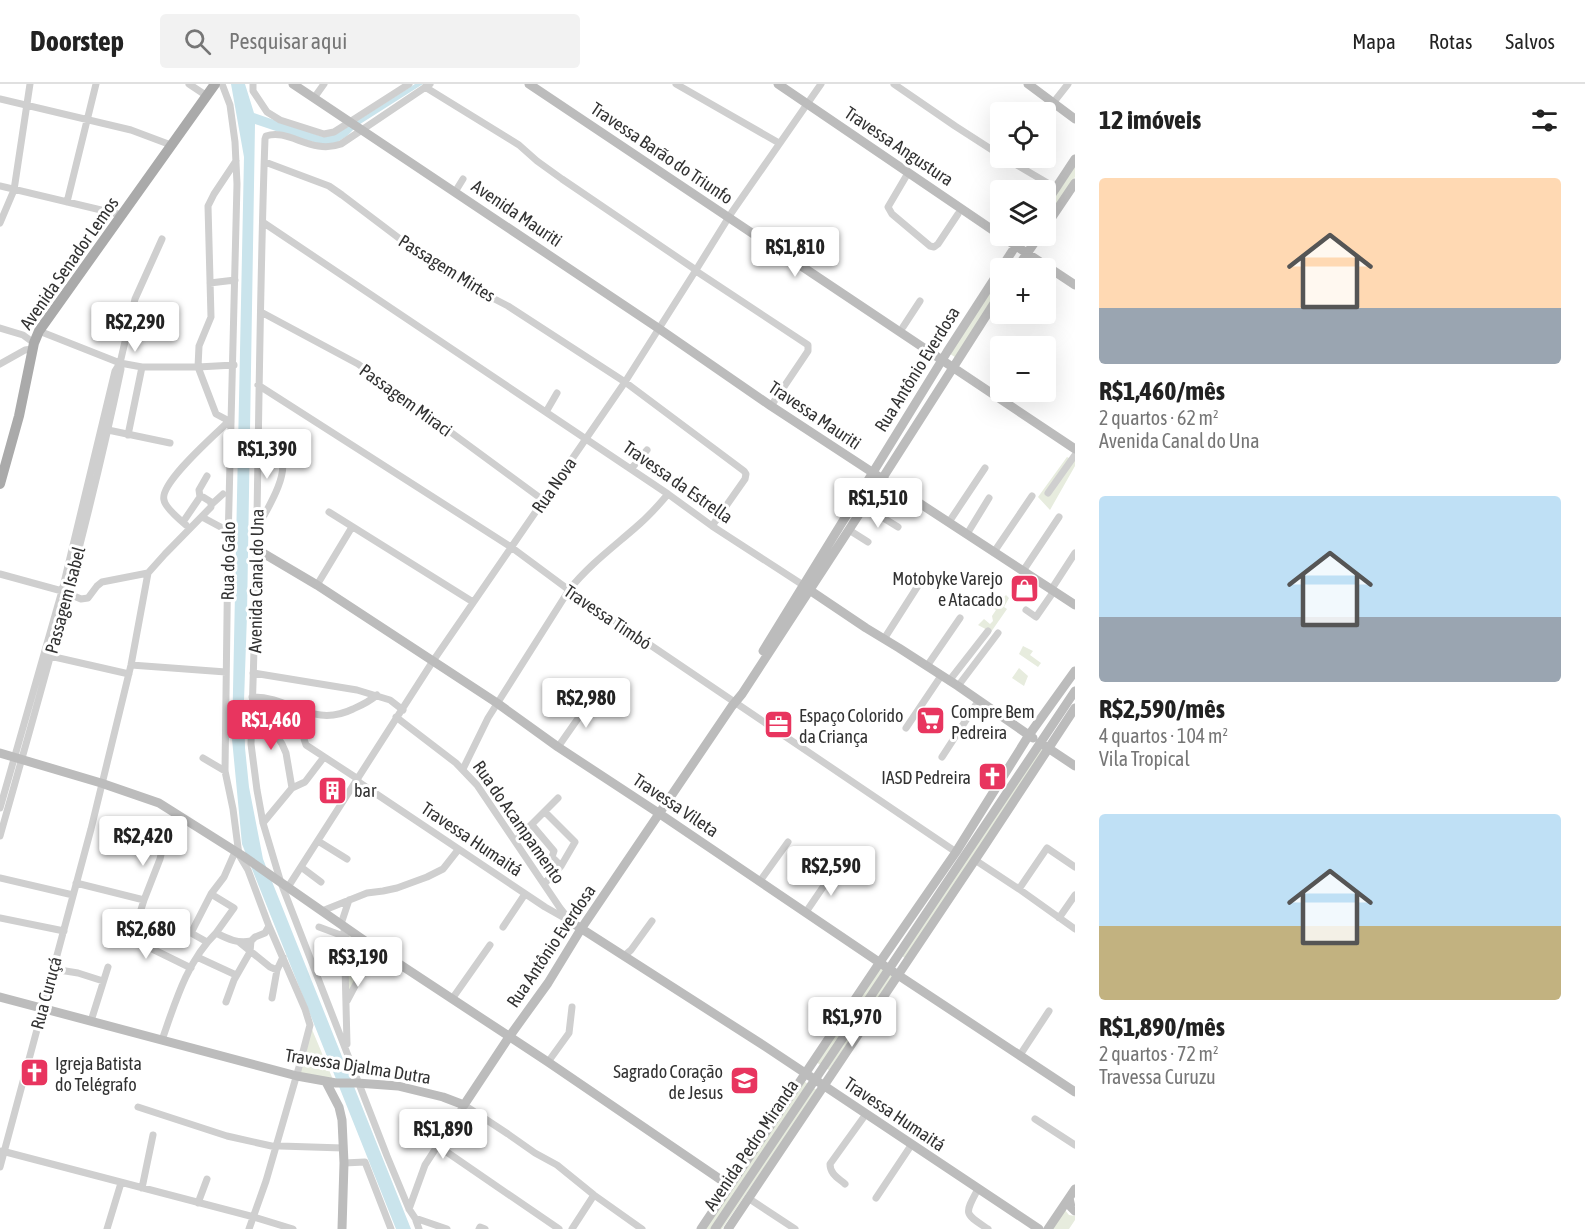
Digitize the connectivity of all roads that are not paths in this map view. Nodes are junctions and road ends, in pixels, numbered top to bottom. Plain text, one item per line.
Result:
1 (30, 84) edge
2 (96, 84) edge
3 (189, 84) edge
4 (215, 84) edge
5 (222, 84) edge
6 (253, 84) edge
7 (293, 84) edge
8 (324, 84) edge
9 (529, 84) edge
10 (538, 84) edge
11 (676, 84) edge
12 (778, 84) edge
13 (821, 84) edge
14 (894, 84) edge
15 (1029, 84) edge
16 (1068, 84) edge
17 (406, 85) edge
18 (428, 86) edge
19 (207, 96) junction
20 (314, 98) junction
21 (0, 99) edge
22 (1052, 102) edge
23 (1054, 102) edge
24 (807, 103) junction
25 (26, 105) junction
26 (1056, 105) edge
27 (571, 109) junction
28 (1075, 119) edge
29 (88, 120) junction
30 (355, 125) junction
31 (779, 143) junction
32 (171, 145) junction
33 (990, 148) edge
34 (1075, 159) edge
35 (236, 162) junction
36 (265, 162) junction
37 (1022, 168) edge
38 (908, 173) junction
39 (464, 179) dead end
40 (1042, 180) edge
41 (1075, 183) edge
42 (0, 186) edge
43 (1056, 188) edge
44 (14, 190) junction
45 (455, 192) junction
46 (67, 202) junction
47 (1056, 211) edge
48 (730, 214) junction
49 (958, 214) dead end
50 (122, 215) junction
51 (0, 223) edge
52 (264, 223) junction
53 (990, 228) edge
54 (162, 239) dead end
55 (1014, 246) edge
56 (1016, 246) edge
57 (1032, 246) edge
58 (1027, 254) junction
59 (1024, 258) edge
60 (696, 271) junction
61 (235, 280) junction
62 (210, 283) junction
63 (1075, 285) edge
64 (844, 291) junction
65 (920, 301) dead end
66 (990, 309) edge
67 (261, 312) junction
68 (903, 327) junction
69 (0, 328) edge
70 (658, 328) junction
71 (39, 331) junction
72 (33, 346) junction
73 (943, 358) junction
74 (120, 363) junction
75 (0, 364) edge
76 (234, 365) junction
77 (954, 365) junction
78 (142, 367) junction
79 (198, 367) junction
80 (625, 382) junction
81 (258, 385) junction
82 (557, 393) dead end
83 (771, 406) junction
84 (546, 412) junction
85 (230, 421) junction
86 (108, 430) junction
87 (128, 435) junction
88 (259, 435) junction
89 (586, 439) junction
90 (170, 443) dead end
91 (1073, 444) edge
92 (647, 450) dead end
93 (1075, 455) edge
94 (985, 468) dead end
95 (631, 469) junction
96 (872, 473) junction
97 (207, 476) dead end
98 (882, 479) junction
99 (0, 484) edge
100 (863, 488) junction
101 (1048, 493) dead end
102 (223, 494) dead end
103 (668, 494) junction
104 (872, 495) junction
105 (1032, 496) dead end
106 (200, 497) junction
107 (989, 498) dead end
108 (257, 500) junction
109 (271, 500) junction
110 (543, 500) junction
111 (212, 504) junction
112 (864, 506) junction
113 (329, 512) dead end
114 (202, 517) junction
115 (1059, 517) dead end
116 (183, 522) junction
117 (948, 522) junction
118 (258, 526) junction
119 (352, 526) junction
120 (712, 526) junction
121 (898, 527) dead end
122 (191, 529) junction
123 (849, 530) junction
124 (228, 531) junction
125 (967, 534) junction
126 (868, 542) dead end
127 (510, 548) junction
128 (256, 549) junction
129 (994, 552) junction
130 (1075, 553) edge
131 (1023, 571) junction
132 (148, 573) junction
133 (0, 574) edge
134 (921, 581) dead end
135 (317, 585) junction
136 (806, 588) junction
137 (569, 590) junction
138 (1053, 590) junction
139 (64, 592) junction
140 (473, 602) junction
141 (1075, 605) edge
142 (1026, 610) dead end
143 (960, 618) dead end
144 (988, 631) dead end
145 (998, 633) dead end
146 (884, 639) junction
147 (50, 656) junction
148 (434, 661) junction
149 (131, 665) junction
150 (927, 666) junction
151 (1075, 671) edge
152 (226, 672) junction
153 (254, 673) junction
154 (129, 674) junction
155 (950, 681) junction
156 (1075, 690) edge
157 (377, 695) junction
158 (252, 697) junction
159 (593, 697) dead end
160 (979, 700) junction
161 (497, 704) junction
162 (734, 704) junction
163 (1075, 708) edge
164 (403, 710) junction
165 (252, 713) junction
166 (306, 713) junction
167 (396, 717) junction
168 (906, 728) dead end
169 (1029, 735) junction
170 (1040, 742) junction
171 (558, 747) junction
172 (1048, 748) junction
173 (0, 753) edge
174 (324, 757) junction
175 (942, 757) dead end
176 (18, 758) junction
177 (203, 758) dead end
178 (1075, 766) edge
179 (463, 769) junction
180 (225, 771) junction
181 (357, 780) junction
182 (101, 783) junction
183 (292, 788) junction
184 (558, 798) dead end
185 (0, 808) edge
186 (545, 812) junction
187 (660, 814) junction
188 (180, 817) junction
189 (263, 824) junction
190 (532, 825) junction
191 (0, 836) edge
192 (318, 841) junction
193 (515, 841) junction
194 (789, 842) dead end
195 (458, 850) junction
196 (956, 852) junction
197 (239, 854) junction
198 (347, 859) dead end
199 (975, 860) junction
200 (561, 866) junction
201 (302, 867) junction
202 (1075, 867) edge
203 (836, 868) dead end
204 (0, 878) edge
205 (760, 881) junction
206 (321, 882) dead end
207 (76, 883) junction
208 (282, 883) junction
209 (544, 884) junction
210 (1020, 889) junction
211 (211, 894) junction
212 (525, 894) junction
213 (73, 895) junction
214 (1075, 895) edge
215 (144, 900) junction
216 (349, 900) junction
217 (322, 910) junction
218 (806, 912) junction
219 (0, 918) edge
220 (1059, 918) junction
221 (652, 921) dead end
222 (571, 922) junction
223 (185, 924) dead end
224 (343, 925) junction
225 (269, 926) junction
226 (319, 927) dead end
227 (503, 927) dead end
228 (193, 928) junction
229 (582, 929) junction
230 (1075, 929) edge
231 (64, 931) junction
232 (216, 933) junction
233 (346, 937) junction
234 (251, 940) junction
235 (207, 942) junction
236 (239, 942) junction
237 (490, 945) dead end
238 (375, 948) junction
239 (250, 952) junction
240 (624, 956) junction
241 (197, 957) junction
242 (283, 957) junction
243 (880, 962) junction
244 (108, 967) dead end
245 (190, 968) junction
246 (889, 968) junction
247 (53, 969) junction
248 (277, 970) junction
249 (236, 975) junction
250 (898, 975) junction
251 (104, 981) junction
252 (0, 997) edge
253 (272, 998) dead end
254 (452, 999) junction
255 (226, 1002) dead end
256 (346, 1003) junction
257 (572, 1007) dead end
258 (42, 1008) junction
259 (1048, 1011) dead end
260 (92, 1021) junction
261 (509, 1037) junction
262 (162, 1040) junction
263 (347, 1050) junction
264 (1020, 1056) junction
265 (548, 1062) junction
266 (805, 1074) junction
267 (298, 1076) junction
268 (331, 1082) junction
269 (358, 1083) junction
270 (819, 1083) junction
271 (1075, 1092) edge
272 (464, 1105) junction
273 (138, 1107) dead end
274 (866, 1114) junction
275 (1035, 1119) dead end
276 (153, 1135) dead end
277 (912, 1144) junction
278 (1075, 1145) edge
279 (438, 1146) junction
280 (278, 1147) junction
281 (343, 1148) junction
282 (2, 1151) edge
283 (344, 1162) junction
284 (0, 1167) edge
285 (207, 1179) dead end
286 (121, 1183) junction
287 (845, 1184) dead end
288 (730, 1186) junction
289 (141, 1188) junction
290 (978, 1189) junction
291 (1075, 1189) edge
292 (594, 1195) junction
293 (748, 1198) junction
294 (876, 1198) dead end
295 (1069, 1198) junction
296 (198, 1203) junction
297 (408, 1209) junction
298 (1075, 1211) edge
299 (256, 1218) junction
300 (415, 1218) junction
301 (729, 1228) edge
302 (107, 1229) edge
303 (251, 1229) edge
304 (292, 1229) edge
305 (342, 1229) edge
306 (391, 1229) edge
307 (419, 1229) edge
308 (447, 1229) edge
309 (479, 1229) edge
310 (485, 1229) edge
311 (559, 1229) edge
312 (572, 1229) edge
313 (642, 1229) edge
314 (701, 1229) edge
315 (714, 1229) edge
316 (795, 1229) edge
317 (988, 1229) edge
318 (1039, 1229) edge
319 (1048, 1229) edge

1 - 25 street
2 - 29 street
3 - 19 street
4 - 19 main road, Avenida Senador Lemos
5 - 35 street, Rua do Galo
6 - 30 street
7 - 20 street
8 - 20 street
9 - 27 street, Travessa Barão do Triunfo
10 - 27 street, Travessa Barão do Triunfo
11 - 31 street
12 - 24 street, Travessa Angustura
13 - 24 street, Rua Nova
14 - 33 street
15 - 22 street
16 - 23 street
17 - 30 street
18 - 30 street
18 - 60 street
19 - 32 main road, Avenida Senador Lemos
20 - 30 street
21 - 25 street
24 - 31 street, Rua Nova
24 - 38 street, Travessa Angustura
25 - 29 street
25 - 44 street
26 - 28 street
27 - 48 street, Travessa Barão do Triunfo
29 - 32 street
29 - 46 street
30 - 36 street, Avenida Canal do Una
30 - 45 street, Avenida Mauriti
31 - 48 street, Rua Nova
32 - 50 main road, Avenida Senador Lemos
34 - 43 street
35 - 61 street, Rua do Galo
35 - 62 street
36 - 52 street, Avenida Canal do Una
36 - 80 street, Passagem Mirtes
37 - 40 street
38 - 49 street
38 - 53 street, Travessa Angustura
39 - 45 street
41 - 47 street
42 - 44 street
44 - 46 street
44 - 51 street
45 - 70 street, Avenida Mauriti
46 - 50 street
48 - 60 street, Rua Nova
48 - 64 street, Travessa Barão do Triunfo
50 - 71 main road, Avenida Senador Lemos
52 - 67 street, Avenida Canal do Una
52 - 84 street, Travessa da Estrella
54 - 74 street, Passagem Isabel
55 - 73 street, Rua Antônio Everdosa
56 - 58 street, Travessa Angustura
57 - 58 street
58 - 59 street
58 - 63 street, Travessa Angustura
60 - 70 street, Rua Nova
60 - 83 street
61 - 62 street
61 - 76 street, Rua do Galo
62 - 79 street
64 - 68 street, Travessa Barão do Triunfo
64 - 73 street, Travessa Barão do Triunfo
65 - 68 street
66 - 77 street, Rua Antônio Everdosa
67 - 81 street, Avenida Canal do Una
67 - 110 street, Passagem Miraci
68 - 73 street, Travessa Barão do Triunfo
69 - 72 street
70 - 80 street, Rua Nova
70 - 83 street, Travessa Mauriti
71 - 72 main road, Avenida Senador Lemos
71 - 74 street
72 - 75 street
72 - 99 main road, Avenida Senador Lemos
73 - 77 street, Travessa Barão do Triunfo
73 - 96 street, Rua Antônio Everdosa
74 - 78 street
74 - 86 street, Passagem Isabel
74 - 139 street, Passagem Isabel
76 - 79 street
76 - 85 street, Rua do Galo
77 - 91 street, Travessa Barão do Triunfo
77 - 98 street, Rua Antônio Everdosa
78 - 79 street
78 - 87 street
79 - 85 street
80 - 89 street, Rua Nova
80 - 120 street, Passagem Mirtes
81 - 88 street, Avenida Canal do Una
81 - 127 street, Travessa Timbó
82 - 84 street
83 - 96 street, Travessa Mauriti
84 - 89 street, Travessa da Estrella
85 - 116 street
85 - 124 street, Rua do Galo
86 - 87 street
86 - 139 street, Passagem Isabel
87 - 90 street
88 - 108 street, Avenida Canal do Una
88 - 109 street
89 - 95 street, Travessa da Estrella
89 - 110 street, Rua Nova
92 - 95 street
93 - 101 street
94 - 117 street
95 - 103 street, Travessa da Estrella
96 - 98 street, Travessa Mauriti
96 - 100 street, Rua Antônio Everdosa
97 - 106 street
98 - 104 street, Rua Antônio Everdosa
98 - 117 street, Travessa Mauriti
100 - 104 street
100 - 136 street, Rua Antônio Everdosa
102 - 111 street
103 - 120 street, Travessa da Estrella
103 - 137 street
104 - 112 street, Rua Antônio Everdosa
105 - 129 street
106 - 111 street
106 - 116 street
107 - 125 street
108 - 109 street
108 - 118 street, Avenida Canal do Una
109 - 118 street
110 - 127 street, Rua Nova
111 - 114 street
112 - 121 street
112 - 123 street, Rua Antônio Everdosa
113 - 119 street
114 - 122 street
114 - 124 street
115 - 131 street
116 - 122 street
117 - 125 street, Travessa Mauriti
118 - 128 street, Avenida Canal do Una
119 - 135 street
119 - 140 street
120 - 136 street, Travessa da Estrella
122 - 132 street
123 - 126 street
123 - 136 street, Rua Antônio Everdosa
124 - 152 street, Rua do Galo
125 - 129 street, Travessa Mauriti
127 - 137 street, Travessa Timbó
127 - 140 street, Rua Nova
128 - 135 street, Travessa Vileta
128 - 153 street, Avenida Canal do Una
129 - 131 street, Travessa Mauriti
130 - 138 street
131 - 138 street, Travessa Mauriti
132 - 139 street
132 - 149 street, Rua Curuçá
133 - 139 street
134 - 146 street
135 - 148 street, Travessa Vileta
136 - 146 street, Travessa da Estrella
136 - 162 street, Rua Antônio Everdosa
137 - 161 street
137 - 162 street, Travessa Timbó
138 - 141 street, Travessa Mauriti
138 - 142 street
139 - 147 street, Passagem Isabel
139 - 176 street, Passagem Isabel
140 - 148 street, Rua Nova
143 - 150 street
144 - 155 street
145 - 155 street
146 - 150 street, Travessa da Estrella
147 - 154 street
147 - 176 street, Passagem Isabel
148 - 161 street, Travessa Vileta
148 - 164 street, Rua Nova
149 - 152 street
149 - 154 street, Rua Curuçá
150 - 155 street, Travessa da Estrella
151 - 169 street, Avenida Pedro Miranda
152 - 180 street, Rua do Galo
153 - 157 street
153 - 158 street, Avenida Canal do Una
154 - 182 street, Rua Curuçá
155 - 160 street, Travessa da Estrella
155 - 168 street
156 - 170 street, Avenida Pedro Miranda
157 - 164 street
157 - 166 street
158 - 165 street, Avenida Canal do Una
158 - 166 street
159 - 171 street
160 - 169 street, Travessa da Estrella
160 - 175 street
161 - 171 street, Travessa Vileta
161 - 179 street
162 - 187 street, Rua Antônio Everdosa
162 - 196 street, Travessa Timbó
163 - 172 street, Avenida Pedro Miranda
164 - 167 street, Rua Nova
165 - 183 street
165 - 189 street, Avenida Canal do Una
166 - 174 street, Travessa Humaitá
167 - 179 street, Rua do Acampamento
167 - 181 street, Rua Nova
169 - 170 street, Travessa da Estrella
169 - 196 street, Avenida Pedro Miranda
170 - 172 street, Travessa da Estrella
170 - 246 street, Avenida Pedro Miranda
171 - 187 street, Travessa Vileta
172 - 178 street, Travessa da Estrella
172 - 199 street, Avenida Pedro Miranda
173 - 176 street
174 - 181 street, Travessa Humaitá
174 - 183 street
176 - 182 street
176 - 185 street, Passagem Isabel
176 - 191 street, Passagem Isabel
177 - 180 street
179 - 193 street, Rua do Acampamento
180 - 197 street, Rua do Galo
181 - 192 street, Rua Nova
181 - 195 street, Travessa Humaitá
182 - 188 street
182 - 207 street, Rua Curuçá
183 - 189 street
184 - 186 street
186 - 190 street
186 - 200 street
187 - 205 street, Travessa Vileta
187 - 229 street, Rua Antônio Everdosa
188 - 197 street
188 - 215 street
189 - 208 street, Avenida Canal do Una
190 - 193 street
190 - 200 street
192 - 198 street
192 - 201 street, Rua Nova
193 - 209 street, Rua do Acampamento
194 - 205 street
195 - 212 street, Travessa Humaitá
195 - 216 street
196 - 243 street, Avenida Pedro Miranda
197 - 208 street
197 - 211 street
197 - 225 street, Rua do Galo
199 - 210 street
199 - 250 street, Avenida Pedro Miranda
200 - 209 street
201 - 206 street
201 - 208 street, Rua Nova
202 - 210 street
203 - 218 street
204 - 213 street
205 - 218 street, Travessa Vileta
207 - 213 street, Rua Curuçá
207 - 215 street
208 - 217 street
208 - 263 street
209 - 222 street, Rua do Acampamento
210 - 220 street
211 - 228 street
211 - 232 street
212 - 222 street, Travessa Humaitá
212 - 227 street
213 - 231 street, Rua Curuçá
214 - 220 street
215 - 245 street
216 - 217 street
216 - 224 street
217 - 224 street
218 - 243 street, Travessa Vileta
219 - 231 street
220 - 230 street
221 - 240 street
222 - 229 street, Rua do Acampamento
223 - 228 street
224 - 233 street
224 - 238 street
225 - 234 street
225 - 242 street, Rua do Galo
226 - 233 street
228 - 235 street
229 - 240 street, Travessa Humaitá
229 - 261 street, Rua Antônio Everdosa
231 - 247 street, Rua Curuçá
232 - 235 street
232 - 236 street
233 - 256 street
234 - 236 street
234 - 239 street
235 - 241 street
236 - 239 street
237 - 254 street
238 - 254 street
238 - 256 street
239 - 248 street
239 - 249 street
240 - 266 street, Travessa Humaitá
241 - 245 street
241 - 249 street
242 - 248 street
242 - 267 street, Rua do Galo
243 - 246 street, Travessa Vileta
243 - 266 street, Avenida Pedro Miranda
244 - 251 street
245 - 262 street
246 - 250 street, Travessa Vileta
246 - 270 street, Avenida Pedro Miranda
247 - 251 street
247 - 258 street, Rua Curuçá
248 - 253 street
249 - 255 street
250 - 264 street, Travessa Vileta
250 - 270 street, Avenida Pedro Miranda
251 - 260 street
252 - 258 street, Travessa Djalma Dutra
254 - 261 street
256 - 263 street
257 - 265 street
258 - 260 street, Travessa Djalma Dutra
258 - 282 street, Rua Curuçá
259 - 264 street
260 - 262 street, Travessa Djalma Dutra
261 - 265 street
261 - 272 street, Rua Antônio Everdosa
262 - 267 street, Travessa Djalma Dutra
263 - 269 street
264 - 271 street, Travessa Vileta
265 - 288 street
266 - 270 street, Travessa Humaitá
266 - 288 street, Avenida Pedro Miranda
267 - 268 street, Travessa Djalma Dutra
267 - 280 street
268 - 269 street, Travessa Djalma Dutra
268 - 281 street
269 - 272 street, Travessa Djalma Dutra
269 - 297 street
270 - 274 street, Travessa Humaitá
270 - 293 street, Avenida Pedro Miranda
270 - 315 street, Avenida Pedro Miranda
272 - 279 street, Rua Antônio Everdosa
272 - 292 street, Travessa Djalma Dutra
273 - 280 street
274 - 277 street, Travessa Humaitá
274 - 287 street
275 - 278 street
276 - 289 street
277 - 290 street, Travessa Humaitá
277 - 294 street
279 - 297 street, Rua Antônio Everdosa
279 - 311 street
280 - 281 street
280 - 299 street
281 - 283 street
282 - 284 street, Rua Curuçá
282 - 286 street
283 - 305 street
283 - 306 street
285 - 296 street
286 - 289 street
286 - 302 street
288 - 314 street, Avenida Pedro Miranda
289 - 296 street
290 - 317 street
290 - 318 street, Travessa Humaitá
291 - 295 street
292 - 312 street
292 - 313 street, Travessa Djalma Dutra
293 - 301 street, Avenida Pedro Miranda
293 - 316 street
295 - 298 street
295 - 319 street
296 - 299 street
297 - 300 street
299 - 303 street
299 - 304 street
300 - 307 street
300 - 308 street
309 - 310 street

